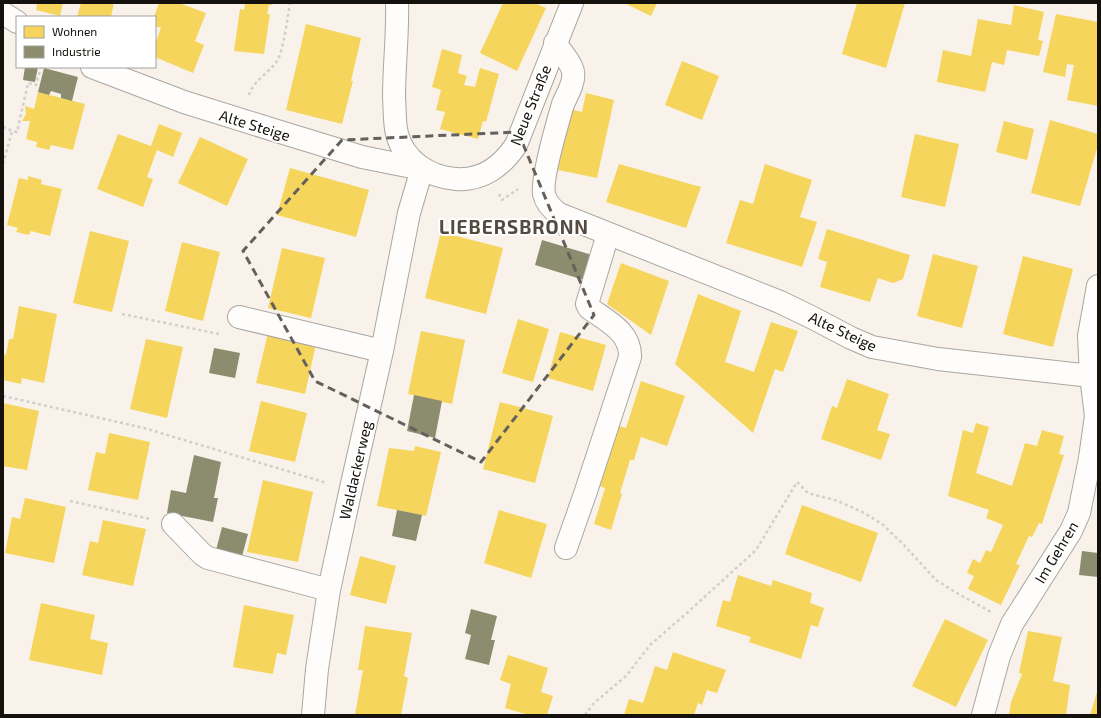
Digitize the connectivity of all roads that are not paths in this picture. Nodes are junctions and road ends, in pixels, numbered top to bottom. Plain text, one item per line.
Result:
1 (397, 3) edge
2 (572, 3) edge
3 (3, 13) edge
4 (16, 21) edge
5 (555, 43) junction
6 (95, 68) edge
7 (422, 169) junction
8 (608, 234) junction
9 (1098, 286) edge
10 (239, 317) dead end
11 (382, 351) junction
12 (1091, 376) junction
13 (1097, 417) edge
14 (173, 524) road end
15 (566, 548) dead end
16 (329, 590) junction
17 (313, 715) edge
18 (983, 715) edge

1 - 7 street, Neue Straße
2 - 5 street, Neue Straße
3 - 4 street
5 - 7 street, Neue Straße
5 - 8 street, Alte Steige
6 - 7 street, Alte Steige
7 - 11 street, Waldackerweg
8 - 12 street, Alte Steige
8 - 15 street
9 - 12 street, Im Gehren
10 - 11 street
11 - 16 street, Waldackerweg
12 - 13 street, Im Gehren
13 - 18 street, Im Gehren
14 - 16 street
16 - 17 street, Waldackerweg

